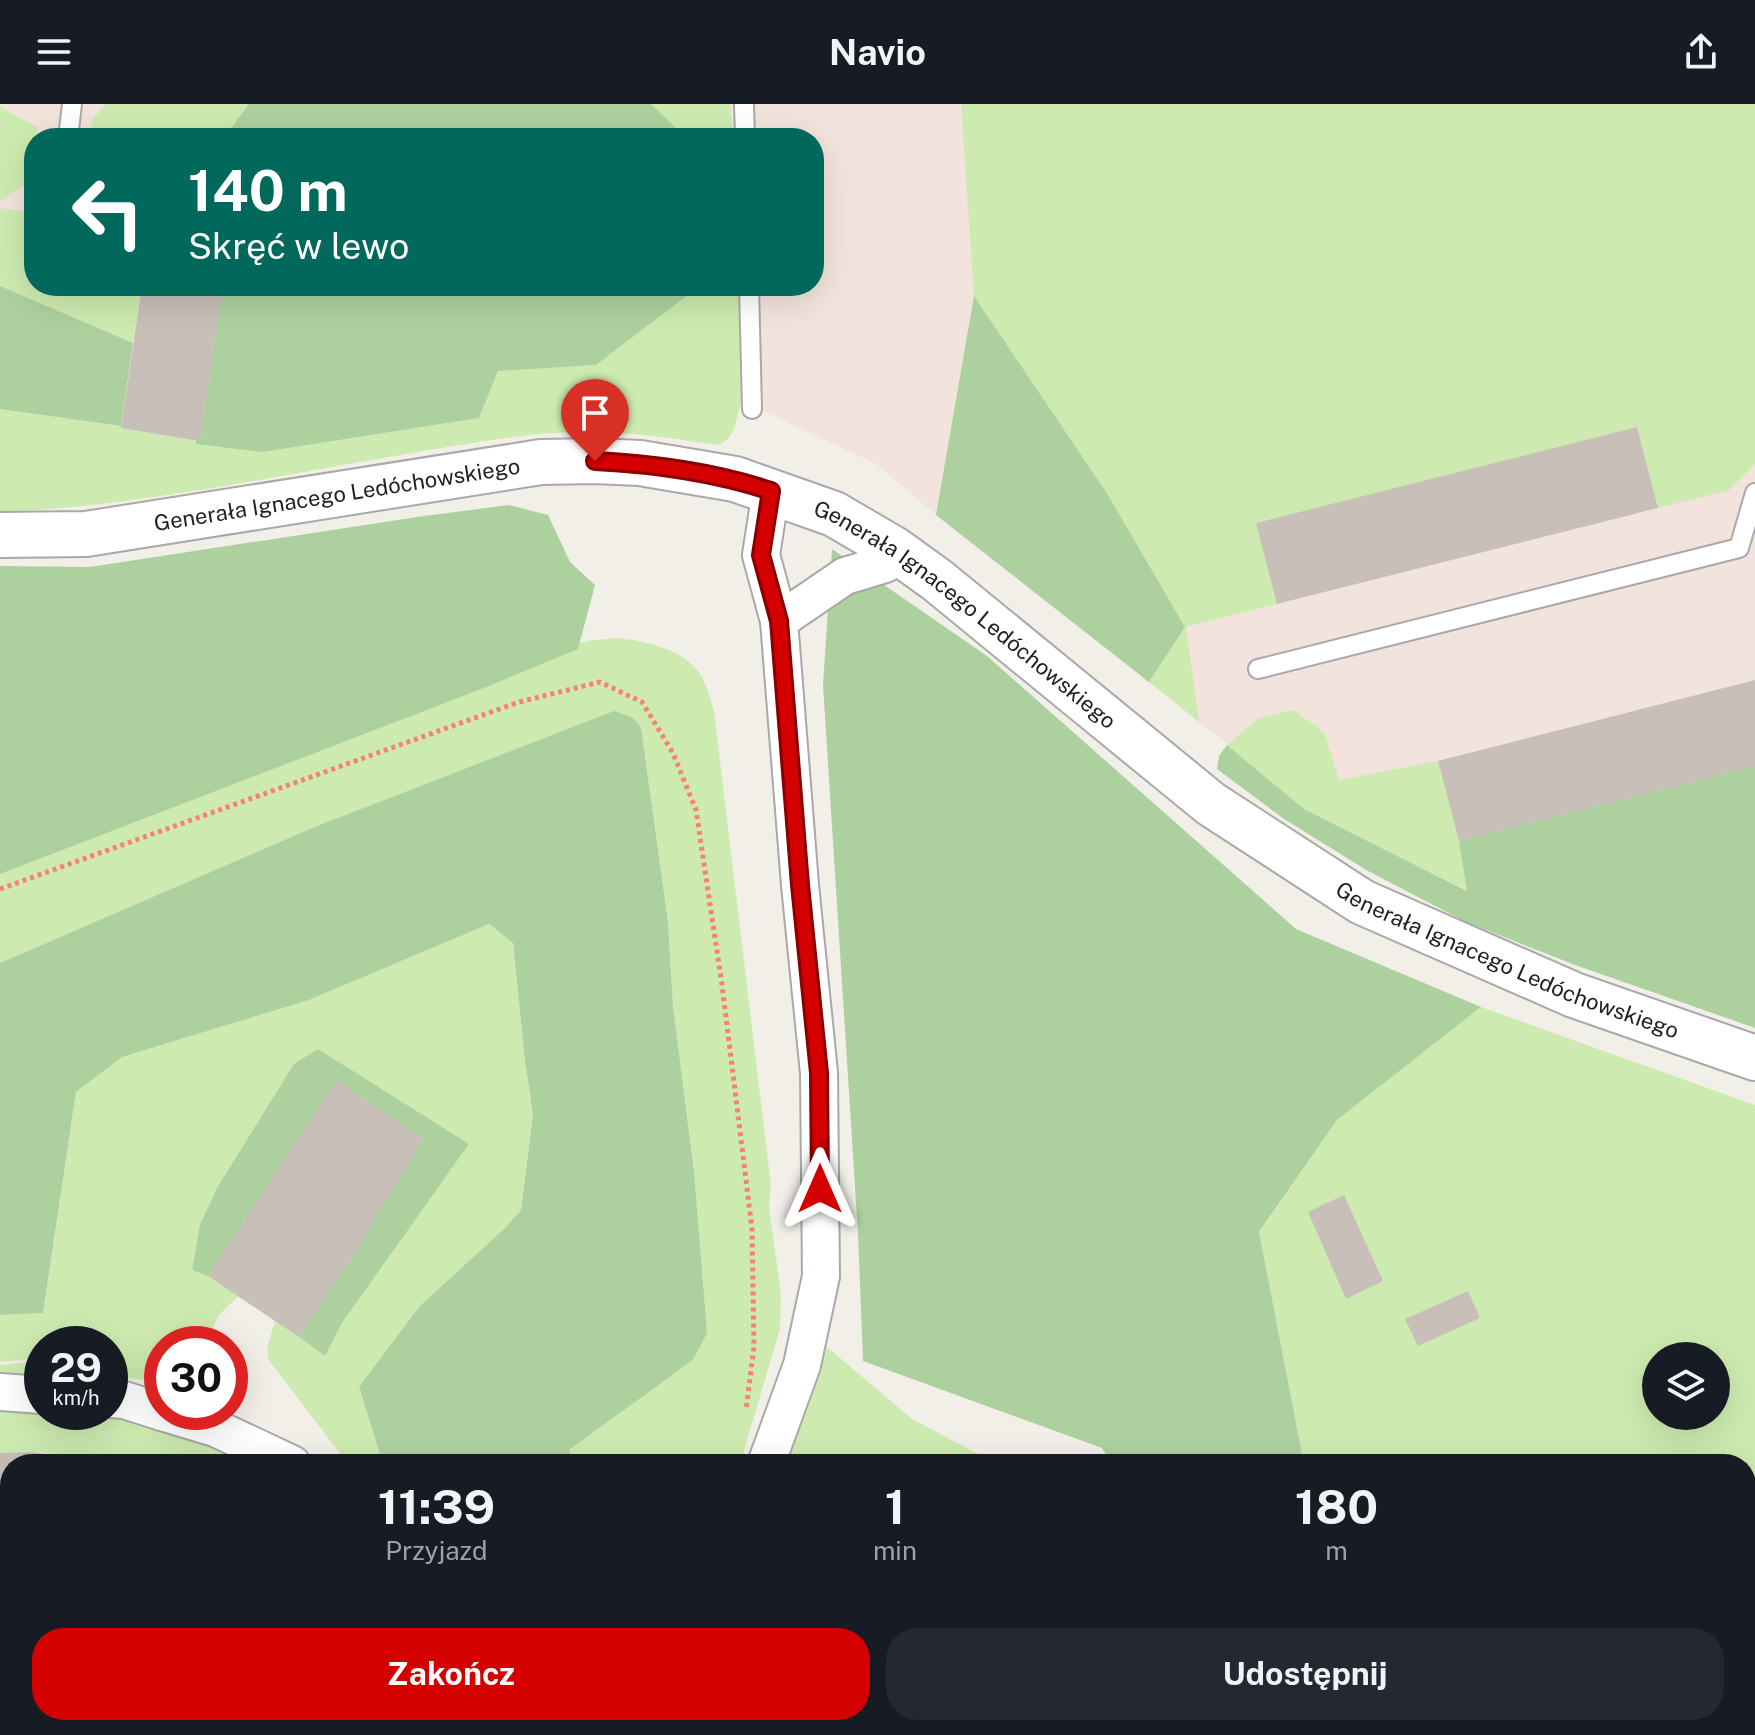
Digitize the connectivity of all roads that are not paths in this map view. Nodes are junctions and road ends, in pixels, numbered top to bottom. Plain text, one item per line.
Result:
1 (72, 104) edge
2 (744, 104) edge
3 (69, 128) edge
4 (745, 128) edge
5 (749, 296) edge
6 (752, 409) dead end
7 (771, 491) junction
8 (1755, 493) edge
9 (0, 535) edge
10 (894, 549) junction
11 (779, 621) junction
12 (1258, 669) dead end
13 (1755, 1058) edge
14 (0, 1392) edge
15 (24, 1394) edge
16 (219, 1430) edge
17 (271, 1454) edge
18 (770, 1454) edge

1 - 3 lane
2 - 4 lane
5 - 6 lane
7 - 9 street, Generała Ignacego Ledóchowskiego
7 - 10 street, Generała Ignacego Ledóchowskiego
7 - 11 street
8 - 12 lane
10 - 11 street
10 - 13 street, Generała Ignacego Ledóchowskiego
11 - 18 street
14 - 15 street
16 - 17 street

